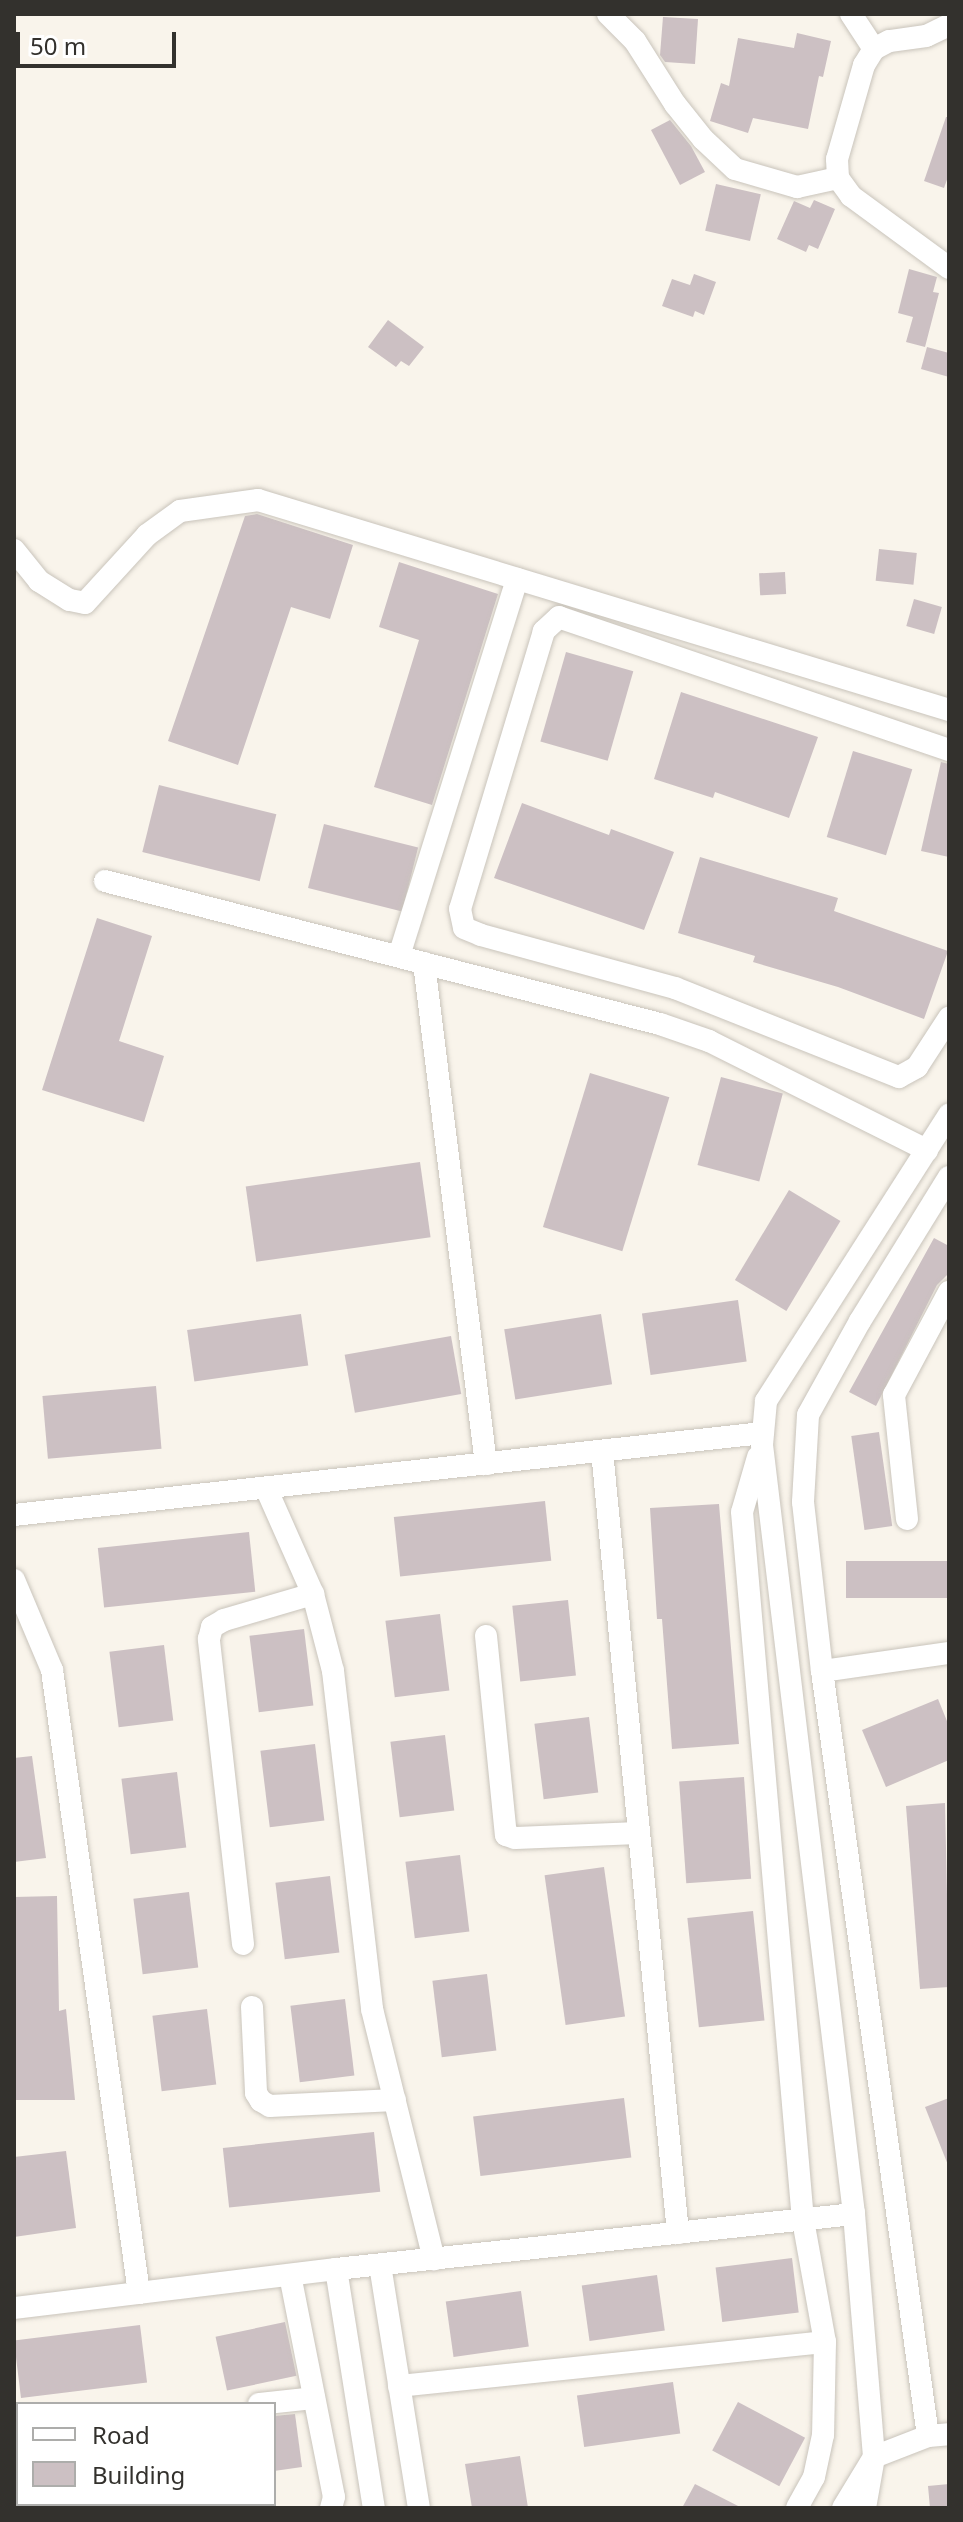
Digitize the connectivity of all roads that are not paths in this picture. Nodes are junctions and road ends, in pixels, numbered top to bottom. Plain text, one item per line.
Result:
1 (608, 14) edge
2 (851, 14) edge
3 (949, 25) edge
4 (874, 49) junction
5 (838, 178) junction
6 (949, 268) edge
7 (14, 550) edge
8 (517, 579) junction
9 (949, 710) edge
10 (949, 750) edge
11 (105, 881) dead end
12 (399, 956) junction
13 (424, 963) junction
14 (675, 988) junction
15 (949, 1018) edge
16 (660, 1024) junction
17 (949, 1115) edge
18 (927, 1150) junction
19 (949, 1177) edge
20 (949, 1292) edge
21 (762, 1439) junction
22 (602, 1451) junction
23 (486, 1464) junction
24 (266, 1488) junction
25 (14, 1515) edge
26 (907, 1519) dead end
27 (14, 1580) edge
28 (313, 1594) junction
29 (486, 1636) dead end
30 (949, 1653) edge
31 (822, 1671) junction
32 (639, 1833) junction
33 (243, 1944) dead end
34 (252, 2007) dead end
35 (395, 2100) junction
36 (854, 2214) junction
37 (803, 2220) junction
38 (678, 2233) junction
39 (434, 2259) junction
40 (380, 2265) junction
41 (336, 2269) junction
42 (290, 2275) junction
43 (139, 2293) junction
44 (14, 2308) edge
45 (825, 2342) junction
46 (399, 2386) junction
47 (314, 2398) junction
48 (276, 2402) edge
49 (939, 2435) edge
50 (874, 2457) junction
51 (331, 2508) edge
52 (374, 2508) edge
53 (419, 2508) edge
54 (797, 2508) edge
55 (843, 2508) edge
56 (865, 2508) edge

1 - 5 street
2 - 4 street
3 - 4 street
4 - 5 street
5 - 6 street
7 - 8 street
8 - 9 street
8 - 12 street
10 - 14 street
11 - 12 street
12 - 13 street
13 - 16 street
13 - 23 street
14 - 15 street
14 - 16 street
16 - 18 street
17 - 18 street
18 - 21 street
19 - 31 street
20 - 26 street
21 - 22 street
21 - 36 street
21 - 37 street
22 - 23 street
22 - 32 street
23 - 24 street
24 - 25 street
24 - 28 street
27 - 43 street
28 - 33 street
28 - 35 street
29 - 32 street
30 - 31 street
31 - 49 street
32 - 38 street
34 - 35 street
35 - 39 street
36 - 37 street
36 - 50 street
37 - 38 street
37 - 45 street
38 - 39 street
39 - 40 street
40 - 41 street
40 - 46 street
41 - 42 street
41 - 52 street
42 - 43 street
42 - 47 street
43 - 44 street
45 - 46 street
45 - 54 street
46 - 53 street
47 - 48 street
47 - 51 street
49 - 50 street
50 - 55 street
50 - 56 street

